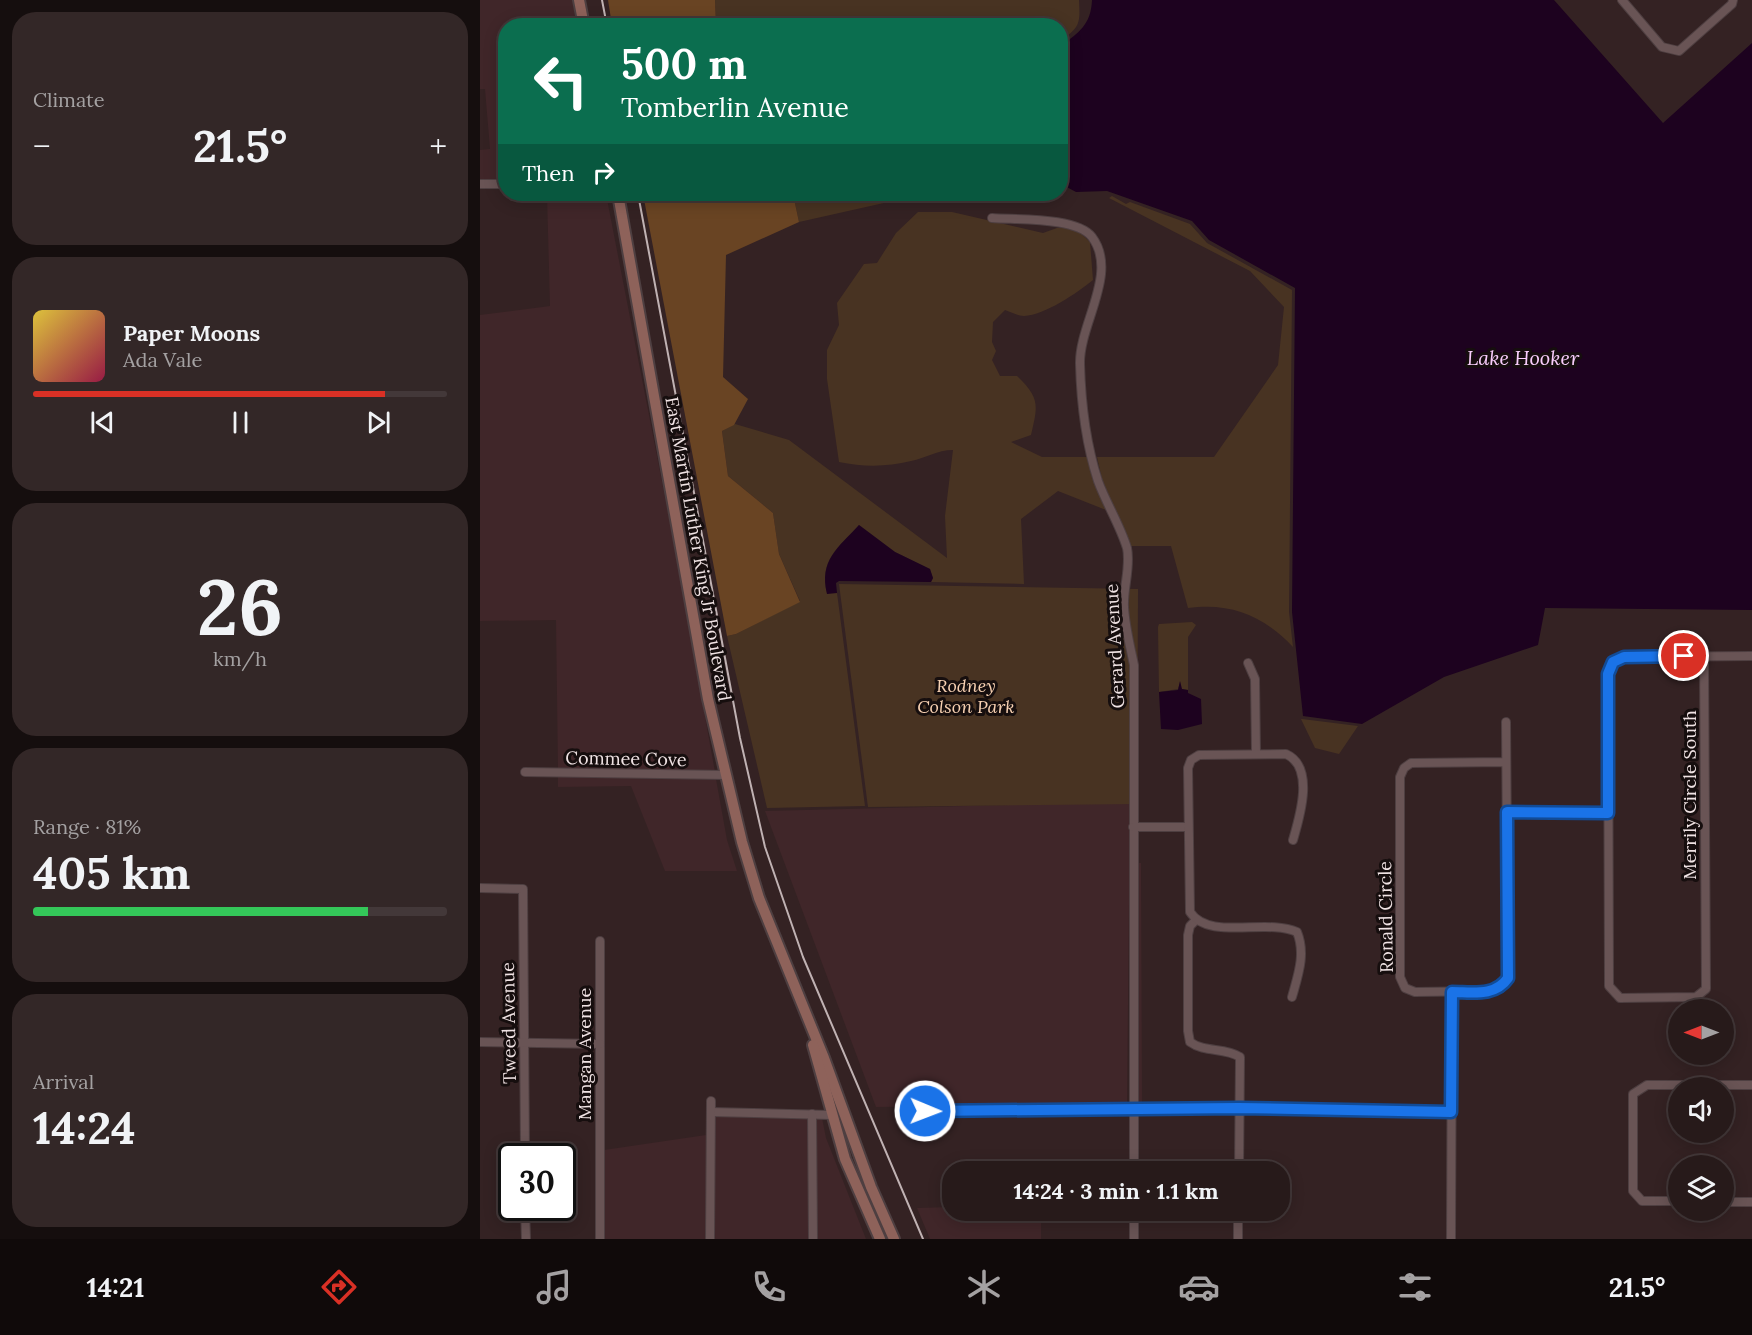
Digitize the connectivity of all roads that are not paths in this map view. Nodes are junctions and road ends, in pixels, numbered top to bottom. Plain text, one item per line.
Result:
1 (579, 0) edge
2 (1622, 0) edge
3 (1733, 0) edge
4 (582, 18) edge
5 (480, 184) edge
6 (498, 184) edge
7 (619, 201) edge
8 (992, 218) dead end
9 (1704, 656) junction
10 (1752, 656) edge
11 (1248, 663) dead end
12 (1506, 722) dead end
13 (1256, 754) junction
14 (1506, 762) junction
15 (525, 772) dead end
16 (726, 776) junction
17 (1507, 812) junction
18 (1608, 813) junction
19 (1133, 827) junction
20 (1188, 827) junction
21 (1293, 840) dead end
22 (480, 888) edge
23 (1196, 920) junction
24 (600, 941) dead end
25 (1452, 992) junction
26 (1292, 997) dead end
27 (801, 1005) junction
28 (480, 1042) edge
29 (525, 1042) junction
30 (600, 1044) junction
31 (1668, 1085) edge
32 (1752, 1085) edge
33 (1734, 1086) edge
34 (711, 1101) dead end
35 (1135, 1108) junction
36 (1239, 1108) junction
37 (925, 1111) dead end
38 (711, 1112) junction
39 (1451, 1112) junction
40 (812, 1114) junction
41 (830, 1115) junction
42 (525, 1143) edge
43 (1134, 1161) edge
44 (1239, 1161) edge
45 (1668, 1201) edge
46 (1734, 1202) edge
47 (1752, 1202) edge
48 (525, 1221) edge
49 (1134, 1221) edge
50 (1238, 1221) edge
51 (525, 1239) edge
52 (600, 1239) edge
53 (710, 1239) edge
54 (813, 1239) edge
55 (880, 1239) edge
56 (894, 1239) edge
57 (1134, 1239) edge
58 (1238, 1239) edge
59 (1451, 1239) edge

1 - 4 main road
2 - 3 street
5 - 6 street
7 - 16 main road, East Martin Luther King Jr Boulevard
8 - 19 street, Gerard Avenue
9 - 10 street
9 - 18 street, Merrily Circle South
9 - 18 street, Merrily Circle South
11 - 13 street
12 - 14 street, Ronald Circle
13 - 20 street
13 - 21 street
14 - 17 street, Ronald Circle
14 - 25 street, Ronald Circle
15 - 16 street, Commee Cove
16 - 27 main road, East Martin Luther King Jr Boulevard
17 - 18 street
17 - 25 street, Ronald Circle
19 - 20 street
19 - 35 street, Gerard Avenue
20 - 23 street
22 - 29 street, Tweed Avenue
23 - 26 street
23 - 36 street
24 - 30 street, Mangan Avenue
25 - 39 street
27 - 41 main road
27 - 56 main road
28 - 29 street
29 - 30 street
29 - 42 street, Tweed Avenue
30 - 52 street, Mangan Avenue
31 - 45 street
32 - 33 street
34 - 38 street
35 - 36 street
35 - 37 street
35 - 43 street, Gerard Avenue
36 - 39 street
36 - 44 street
38 - 40 street
38 - 53 street
39 - 59 street
40 - 41 street
40 - 54 street
41 - 55 main road
46 - 47 street
48 - 51 street
49 - 57 street
50 - 58 street

